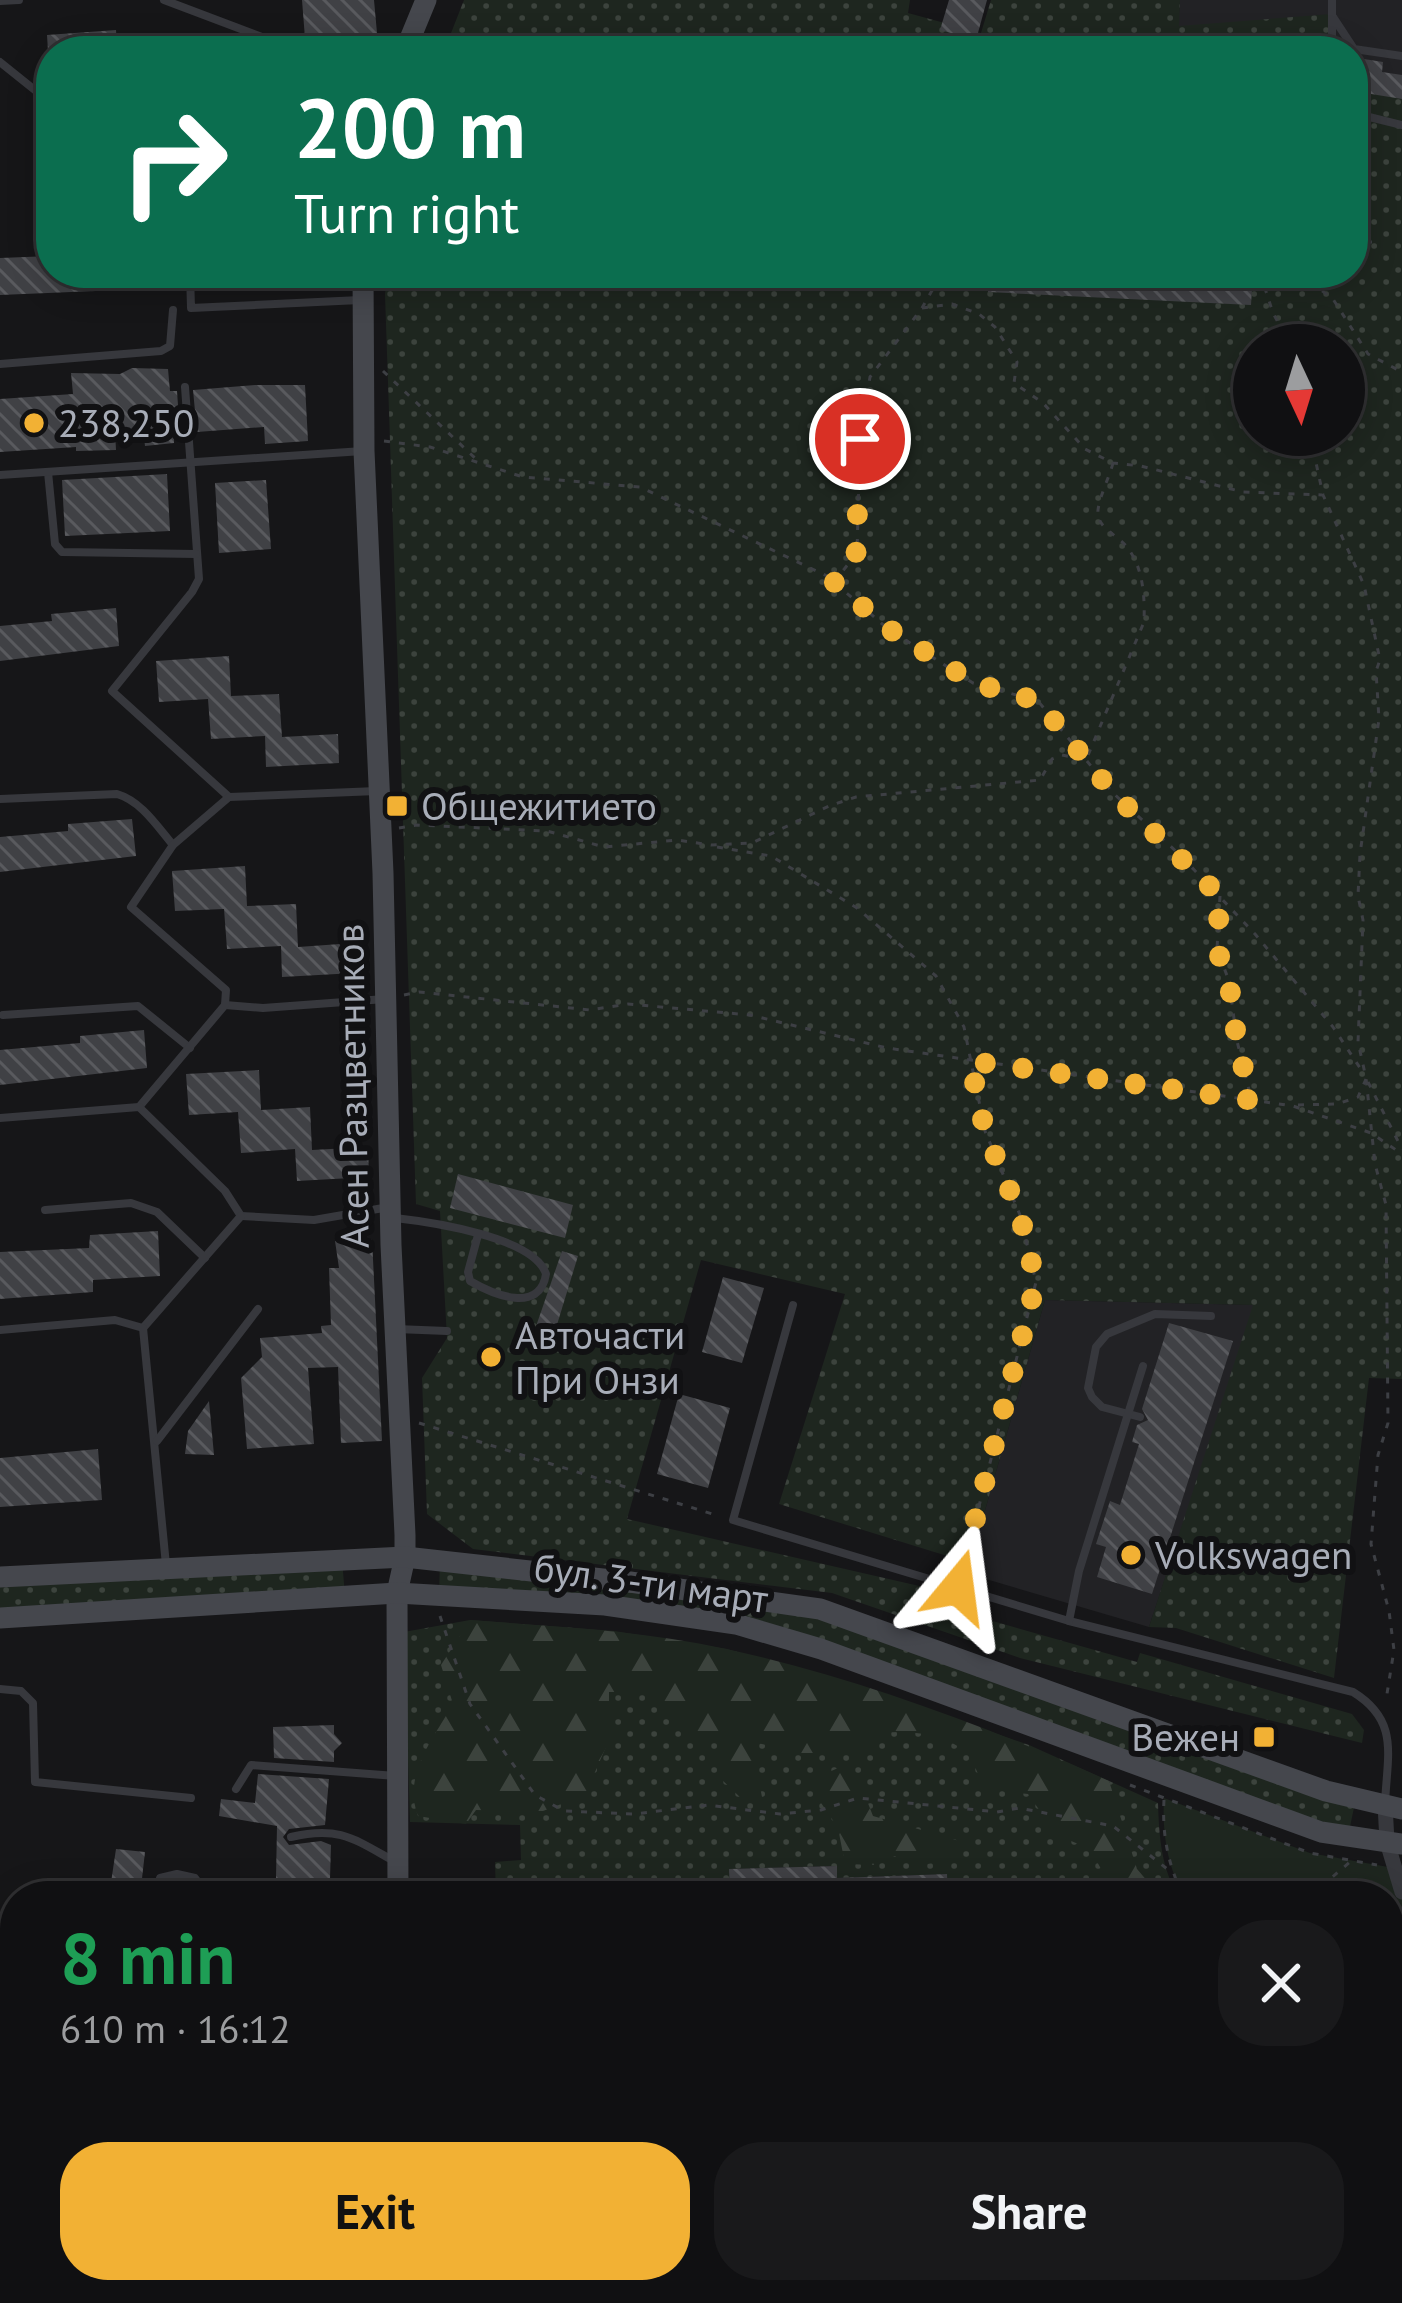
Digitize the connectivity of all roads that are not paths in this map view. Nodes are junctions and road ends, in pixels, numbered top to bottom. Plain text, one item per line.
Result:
1 (20, 0) edge
2 (164, 0) edge
3 (427, 0) edge
4 (1332, 0) edge
5 (0, 1) edge
6 (1333, 17) junction
7 (259, 36) edge
8 (411, 36) edge
9 (1332, 36) edge
10 (1345, 36) edge
11 (1368, 51) edge
12 (1402, 56) edge
13 (0, 62) edge
14 (36, 91) edge
15 (1368, 116) edge
16 (1402, 124) edge
17 (190, 288) edge
18 (362, 288) edge
19 (361, 300) junction
20 (173, 310) dead end
21 (0, 364) edge
22 (185, 387) dead end
23 (364, 444) junction
24 (193, 462) junction
25 (48, 472) junction
26 (0, 475) edge
27 (196, 554) junction
28 (379, 791) junction
29 (229, 797) junction
30 (0, 799) edge
31 (173, 844) junction
32 (385, 999) junction
33 (225, 1005) junction
34 (3, 1016) dead end
35 (190, 1048) junction
36 (139, 1107) junction
37 (0, 1118) edge
38 (45, 1210) dead end
39 (391, 1212) junction
40 (242, 1216) junction
41 (478, 1235) junction
42 (205, 1258) junction
43 (793, 1305) dead end
44 (258, 1309) dead end
45 (1211, 1316) dead end
46 (143, 1328) junction
47 (394, 1329) junction
48 (0, 1330) edge
49 (447, 1331) dead end
50 (1143, 1366) dead end
51 (1128, 1414) junction
52 (1140, 1417) dead end
53 (156, 1441) junction
54 (405, 1557) junction
55 (166, 1568) junction
56 (0, 1577) edge
57 (397, 1593) junction
58 (0, 1618) edge
59 (1069, 1622) junction
60 (0, 1689) edge
61 (398, 1776) junction
62 (236, 1789) dead end
63 (190, 1798) dead end
64 (1394, 1806) edge
65 (291, 1837) dead end
66 (1395, 1843) edge
67 (398, 1864) junction
68 (159, 1881) edge
69 (197, 1881) edge
70 (398, 1881) edge
71 (1398, 1881) edge

1 - 5 lane
2 - 7 lane
3 - 8 street
4 - 6 lane
6 - 9 lane
6 - 10 lane
11 - 12 lane
13 - 14 lane
15 - 16 lane
17 - 19 lane
18 - 19 street, Асен Разцветников
19 - 23 street, Асен Разцветников
20 - 21 lane
22 - 24 lane
23 - 24 lane
23 - 28 street, Асен Разцветников
24 - 25 lane
24 - 27 lane
25 - 26 lane
25 - 27 lane
27 - 29 lane
28 - 29 lane
28 - 32 street, Асен Разцветников
29 - 31 lane
30 - 31 lane
31 - 33 lane
32 - 33 lane
32 - 39 street, Асен Разцветников
33 - 35 lane
34 - 35 lane
35 - 36 lane
36 - 37 lane
36 - 40 lane
38 - 42 lane
39 - 40 lane
39 - 41 lane
39 - 47 street, Асен Разцветников
40 - 42 lane
41 - 41 lane
42 - 46 lane
43 - 59 lane
44 - 53 lane
45 - 51 lane
46 - 48 lane
46 - 53 lane
47 - 49 lane
47 - 54 street, Асен Разцветников
50 - 51 lane
51 - 52 lane
51 - 59 lane
53 - 55 lane
54 - 55 street, бул. 3-ти март
54 - 57 street, Асен Разцветников
54 - 64 street, бул. 3-ти март
55 - 56 street, бул. 3-ти март
57 - 58 street, бул. 3-ти март
57 - 61 street, Асен Разцветников
57 - 66 street, бул. 3-ти март
59 - 64 lane
60 - 63 lane
61 - 62 lane
61 - 67 street, Асен Разцветников
64 - 66 street
65 - 67 lane
66 - 71 street
67 - 70 street, Асен Разцветников
68 - 69 lane

